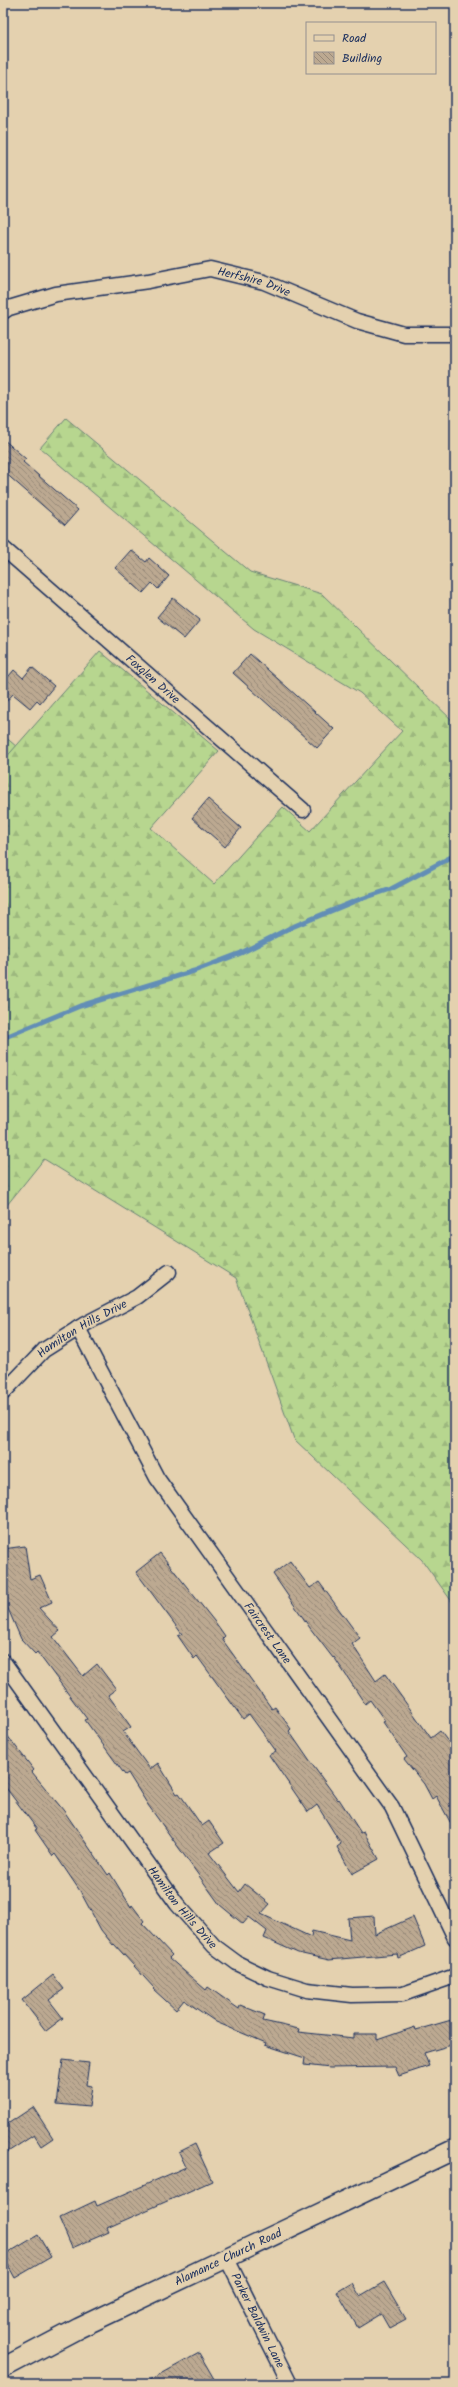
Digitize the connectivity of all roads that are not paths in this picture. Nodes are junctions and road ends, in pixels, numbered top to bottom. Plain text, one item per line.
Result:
1 (3, 312) edge
2 (455, 334) edge
3 (3, 548) edge
4 (303, 810) dead end
5 (169, 1272) dead end
6 (78, 1328) junction
7 (3, 1393) edge
8 (3, 1661) edge
9 (455, 1938) edge
10 (455, 1976) edge
11 (455, 2149) edge
12 (226, 2257) junction
13 (3, 2368) edge
14 (290, 2384) edge

1 - 2 street, Herfshire Drive
3 - 4 street, Foxglen Drive
5 - 6 street, Hamilton Hills Drive
6 - 7 street, Hamilton Hills Drive
6 - 9 street, Faircrest Lane
8 - 10 street, Hamilton Hills Drive
11 - 12 main road, Alamance Church Road
12 - 13 main road, Alamance Church Road
12 - 14 street, Parker Baldwin Lane

